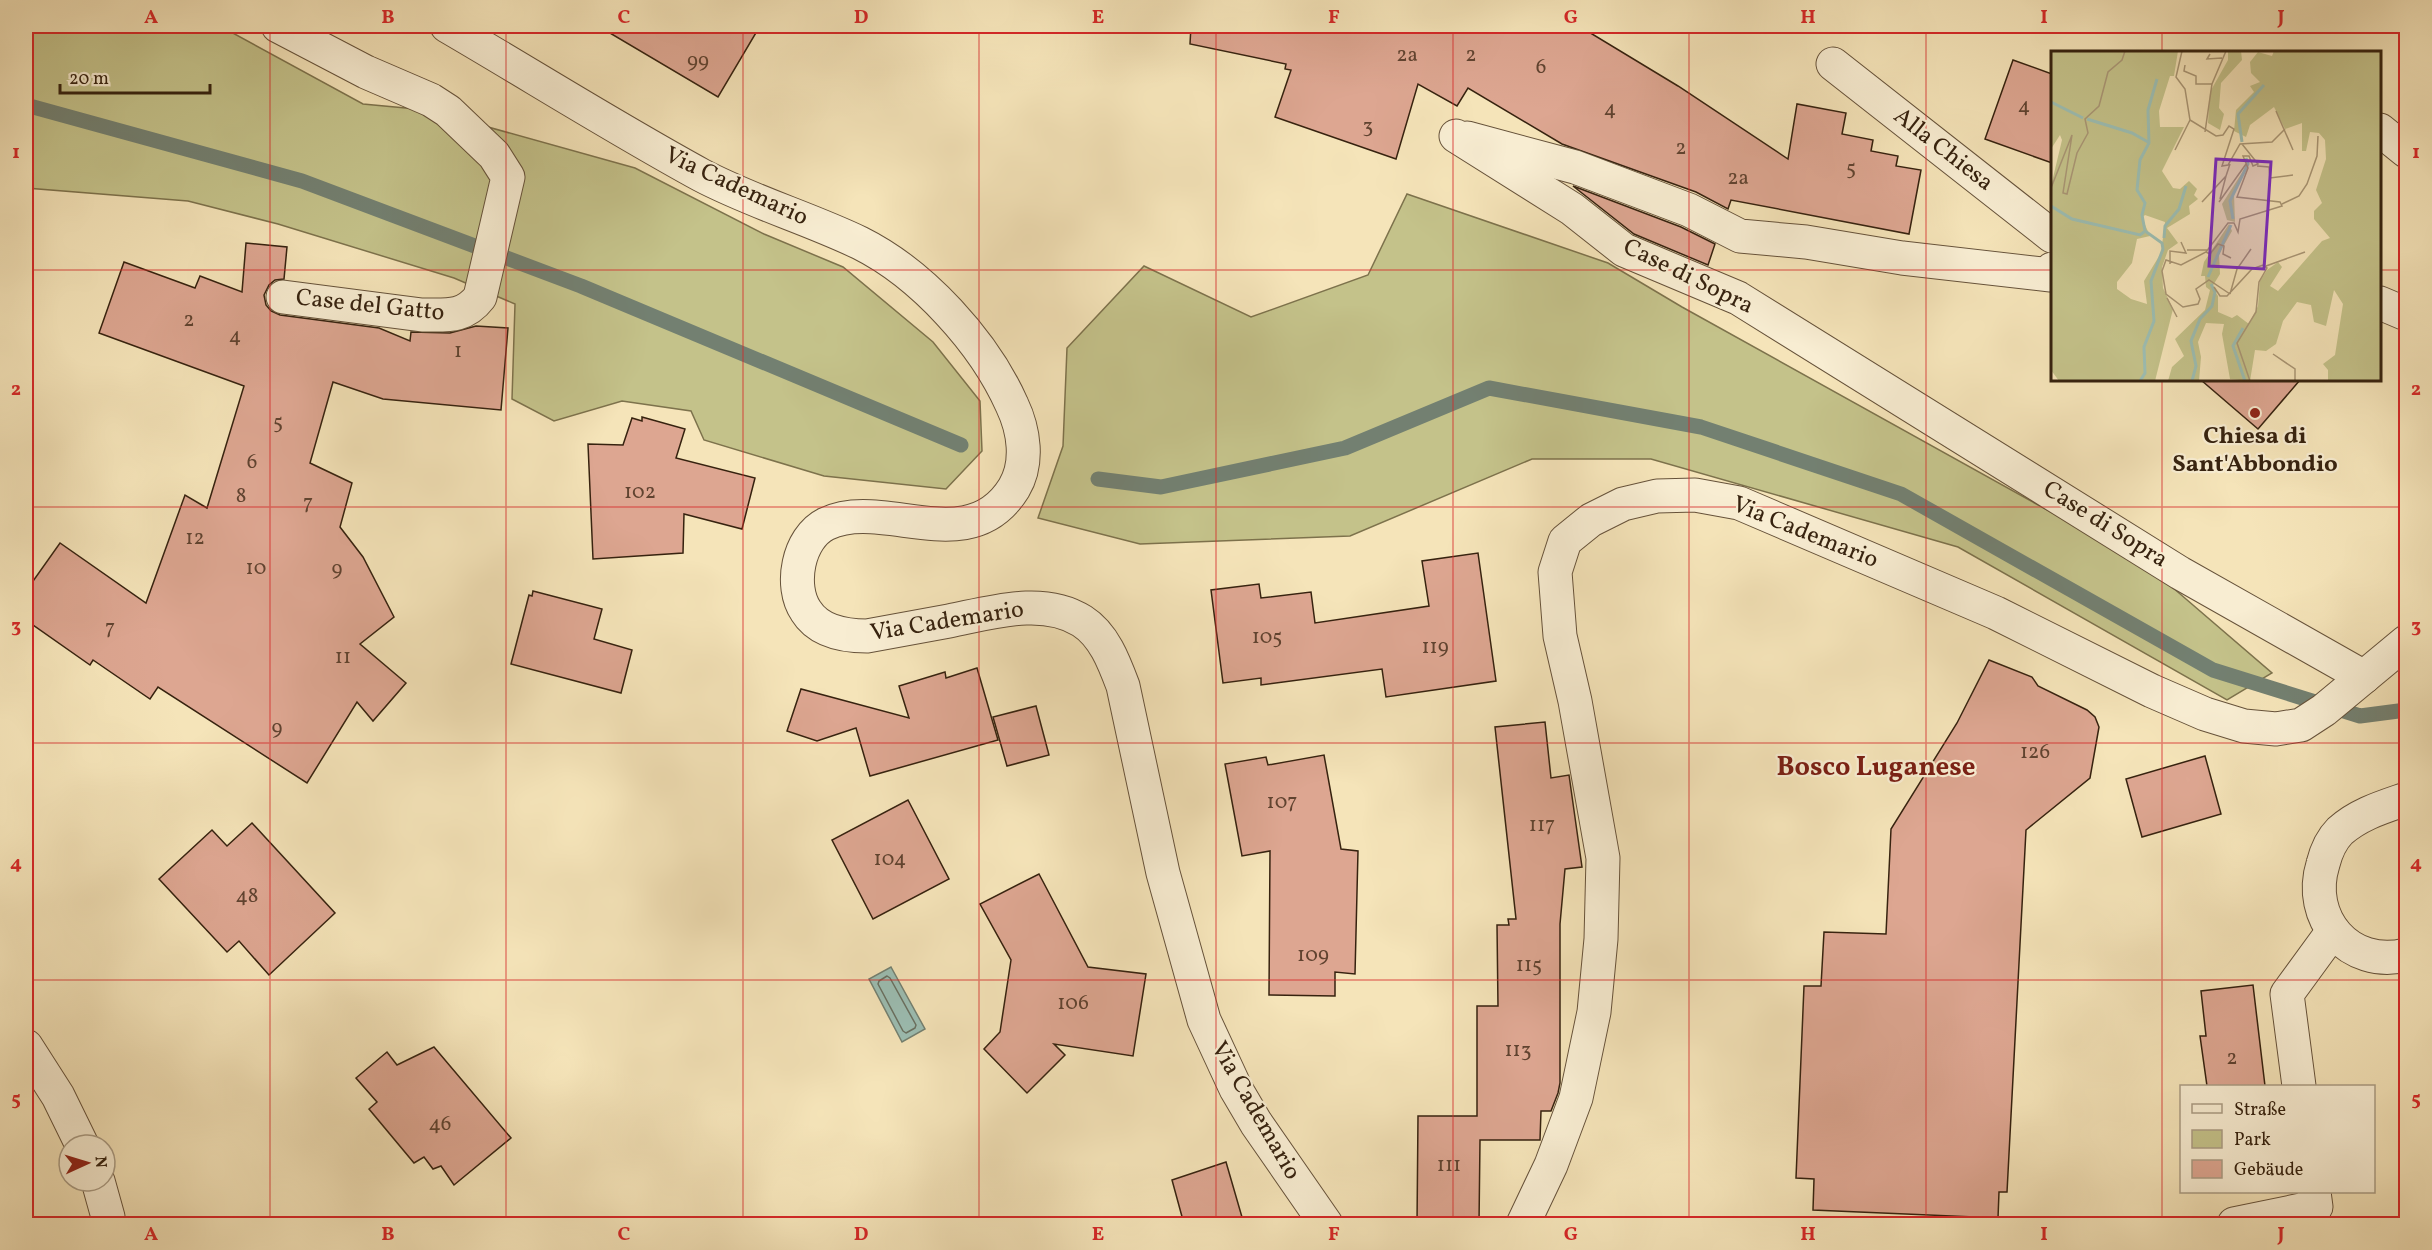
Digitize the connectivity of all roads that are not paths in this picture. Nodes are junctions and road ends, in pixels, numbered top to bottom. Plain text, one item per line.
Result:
1 (278, 26) edge
2 (447, 26) edge
3 (1833, 64) dead end
4 (2381, 132) edge
5 (2406, 151) edge
6 (2051, 235) edge
7 (2051, 275) edge
8 (283, 297) dead end
9 (2381, 304) edge
10 (2406, 314) edge
11 (2406, 642) edge
12 (2357, 683) junction
13 (2406, 799) edge
14 (2333, 931) junction
15 (2406, 955) edge
16 (26, 1046) edge
17 (2300, 1085) edge
18 (76, 1133) edge
19 (102, 1193) edge
20 (2314, 1193) edge
21 (108, 1224) edge
22 (1326, 1224) edge
23 (1523, 1224) edge
24 (2234, 1224) edge

1 - 8 street, Case del Gatto
2 - 22 street, Via Cademario
3 - 6 street, Alla Chiesa
4 - 5 street
7 - 12 street, Case di Sopra
9 - 10 street
11 - 12 street, Via Cademario
12 - 23 street, Via Cademario
13 - 14 street
14 - 15 street
14 - 17 street
16 - 18 street
19 - 21 street
20 - 24 street

